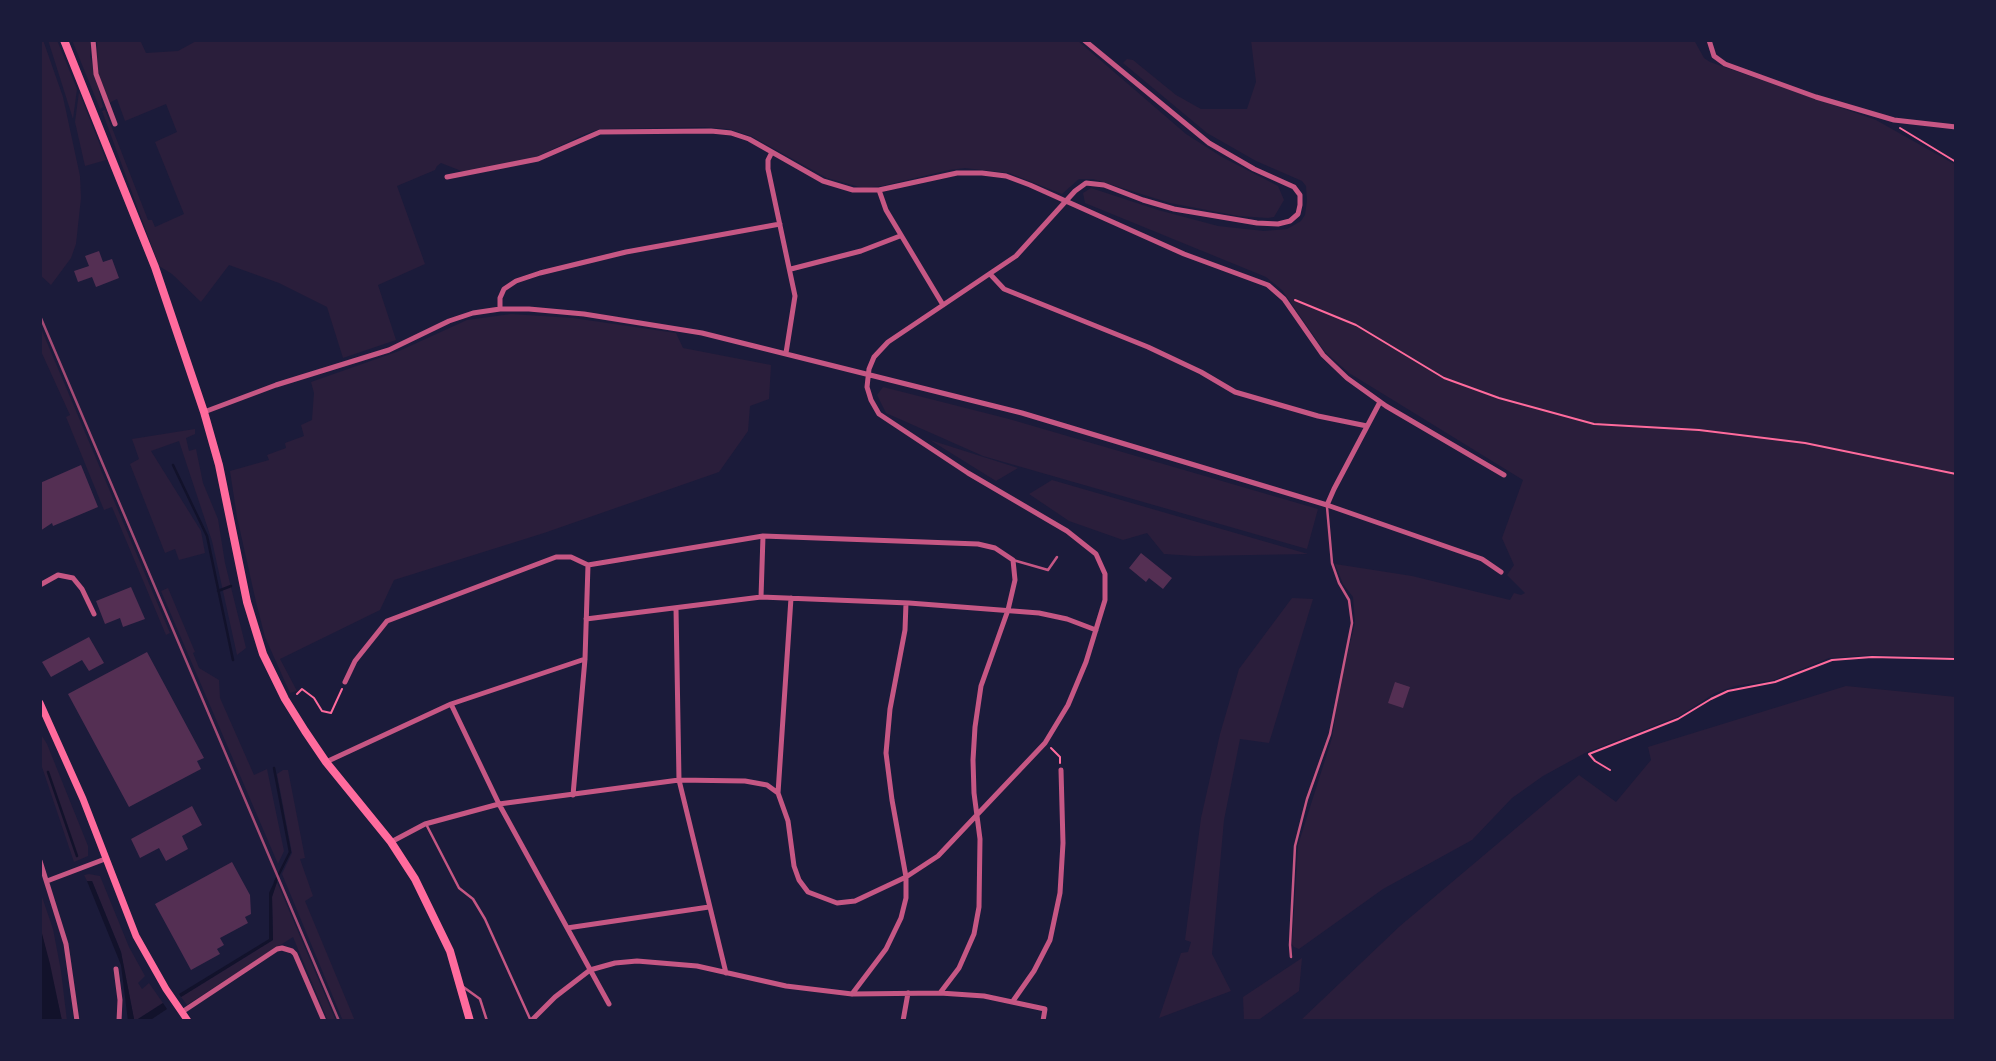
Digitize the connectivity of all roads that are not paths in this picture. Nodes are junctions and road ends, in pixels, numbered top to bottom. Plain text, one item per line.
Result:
1 (64, 40) edge
2 (93, 40) edge
3 (1084, 40) edge
4 (1709, 40) edge
5 (115, 124) dead end
6 (1956, 127) edge
7 (772, 152) junction
8 (447, 177) dead end
9 (879, 190) junction
10 (1065, 202) junction
11 (780, 224) junction
12 (900, 236) junction
13 (791, 268) junction
14 (990, 274) junction
15 (943, 305) junction
16 (500, 309) junction
17 (786, 353) junction
18 (868, 375) junction
19 (1380, 402) junction
20 (204, 412) junction
21 (1367, 426) junction
22 (1504, 475) dead end
23 (1327, 505) junction
24 (763, 536) junction
25 (1057, 557) dead end
26 (1013, 560) junction
27 (588, 565) junction
28 (1501, 572) dead end
29 (40, 585) edge
30 (761, 597) junction
31 (791, 598) junction
32 (906, 603) junction
33 (676, 608) junction
34 (1008, 610) junction
35 (93, 614) dead end
36 (586, 619) junction
37 (1096, 630) junction
38 (585, 659) junction
39 (345, 682) road end
40 (40, 703) edge
41 (451, 704) junction
42 (326, 762) junction
43 (1061, 770) road end
44 (679, 780) junction
45 (778, 793) junction
46 (573, 795) junction
47 (499, 804) junction
48 (978, 815) junction
49 (425, 824) junction
50 (391, 842) junction
51 (105, 859) junction
52 (40, 861) edge
53 (906, 877) junction
54 (47, 881) junction
55 (709, 906) junction
56 (567, 928) junction
57 (1291, 957) dead end
58 (116, 969) dead end
59 (590, 970) junction
60 (726, 973) junction
61 (461, 985) junction
62 (908, 993) junction
63 (940, 993) junction
64 (852, 994) junction
65 (1013, 1001) junction
66 (609, 1003) dead end
67 (182, 1012) junction
68 (77, 1021) edge
69 (119, 1021) edge
70 (188, 1021) edge
71 (324, 1021) edge
72 (470, 1021) edge
73 (487, 1021) edge
74 (531, 1021) edge
75 (903, 1021) edge
76 (1043, 1021) edge

1 - 20 main road
2 - 5 street
3 - 10 street
4 - 6 street
7 - 8 street
7 - 9 street
7 - 11 street
9 - 10 street
9 - 12 street
10 - 14 street
10 - 19 street
11 - 13 street
11 - 16 street
12 - 13 street
12 - 15 street
13 - 17 street
14 - 15 street
14 - 21 street
15 - 18 street
16 - 17 street
16 - 20 street
17 - 18 street
18 - 23 street
18 - 37 street
19 - 21 street
19 - 22 street
20 - 42 main road
21 - 23 street
23 - 28 street
23 - 57 lane
24 - 26 street
24 - 27 street
24 - 30 street
25 - 26 lane
26 - 34 street
27 - 36 street
27 - 39 street
29 - 35 street
30 - 31 street
30 - 33 street
31 - 32 street
31 - 45 street
32 - 34 street
32 - 53 street
33 - 36 street
33 - 44 street
34 - 37 street
34 - 48 street
36 - 38 street
37 - 48 street
38 - 41 street
38 - 46 street
40 - 51 main road
41 - 42 street
41 - 47 street
42 - 50 main road
43 - 65 street
44 - 45 street
44 - 46 street
44 - 55 street
45 - 53 street
46 - 47 street
47 - 49 street
47 - 56 street
48 - 53 street
48 - 63 street
49 - 50 street
49 - 74 lane
50 - 61 main road
51 - 54 street
51 - 67 main road
52 - 54 street
53 - 64 street
54 - 68 street
55 - 56 street
55 - 60 street
56 - 59 street
58 - 69 street
59 - 60 street
59 - 66 street
59 - 74 street
60 - 64 street
61 - 72 main road
61 - 73 lane
62 - 63 street
62 - 64 street
62 - 75 street
63 - 65 street
65 - 76 street
67 - 70 main road
67 - 71 street

